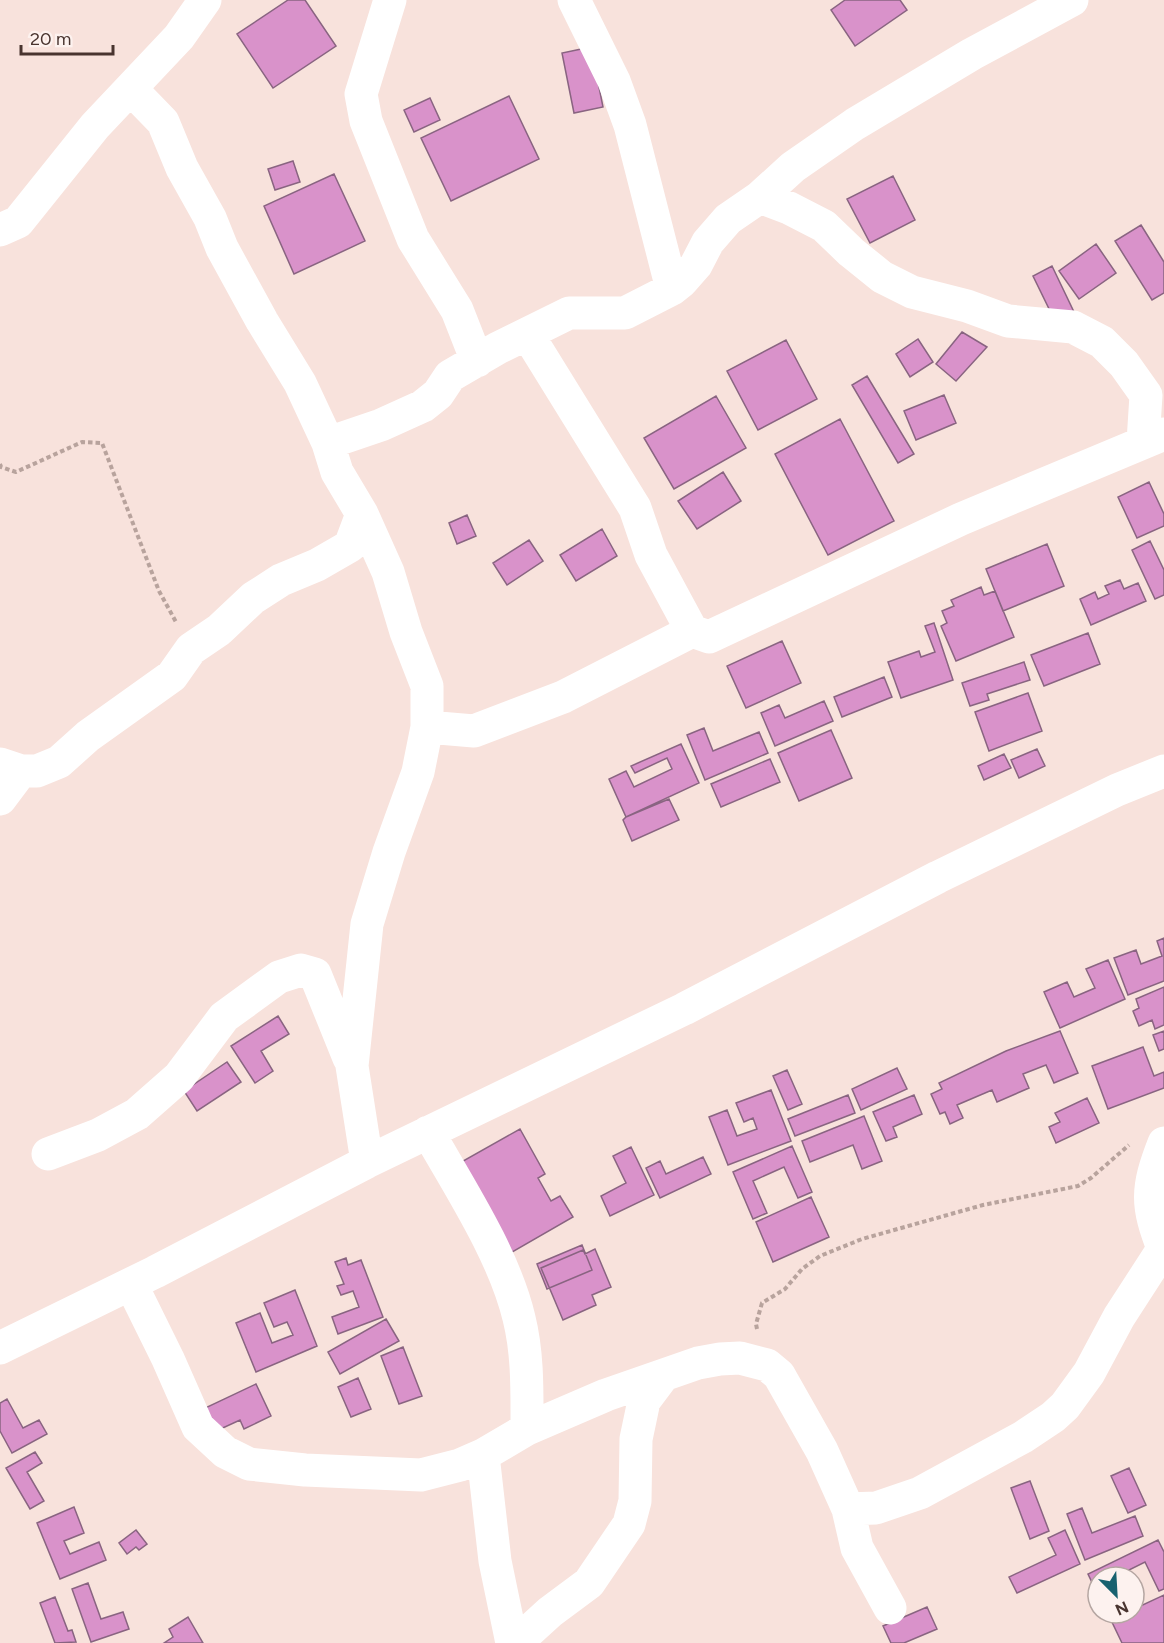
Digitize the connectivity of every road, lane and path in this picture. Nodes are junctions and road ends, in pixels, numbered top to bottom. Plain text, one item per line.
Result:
1 (204, 0) edge
2 (390, 0) edge
3 (574, 0) edge
4 (1072, 0) edge
5 (131, 89) junction
6 (760, 197) junction
7 (0, 230) edge
8 (672, 289) junction
9 (528, 335) junction
10 (477, 361) junction
11 (1154, 438) edge
12 (328, 443) junction
13 (0, 464) edge
14 (362, 514) junction
15 (692, 631) junction
16 (191, 649) junction
17 (427, 727) junction
18 (10, 768) edge
19 (1164, 771) edge
20 (0, 799) edge
21 (352, 1066) junction
22 (428, 1132) junction
23 (1148, 1142) edge
24 (48, 1154) dead end
25 (367, 1162) junction
26 (1164, 1250) edge
27 (131, 1284) junction
28 (0, 1348) edge
29 (767, 1365) junction
30 (662, 1377) junction
31 (527, 1429) junction
32 (483, 1455) junction
33 (848, 1509) junction
34 (890, 1608) dead end
35 (514, 1643) edge

1 - 5 street
2 - 10 street
3 - 8 street
4 - 6 street
5 - 7 street
5 - 12 street
6 - 8 street
6 - 11 street
8 - 9 street
9 - 10 street
9 - 15 street
10 - 12 street
11 - 15 street
12 - 14 street
13 - 16 path
14 - 16 street
14 - 17 street
15 - 17 street
16 - 18 street
17 - 21 street
18 - 20 street
19 - 22 street
21 - 24 street
21 - 25 street
22 - 25 street
22 - 31 street
23 - 26 street
23 - 29 path
25 - 27 street
26 - 33 street
27 - 28 street
27 - 32 street
29 - 30 street
29 - 33 street
30 - 31 street
30 - 35 street
31 - 32 street
32 - 35 street
33 - 34 street

